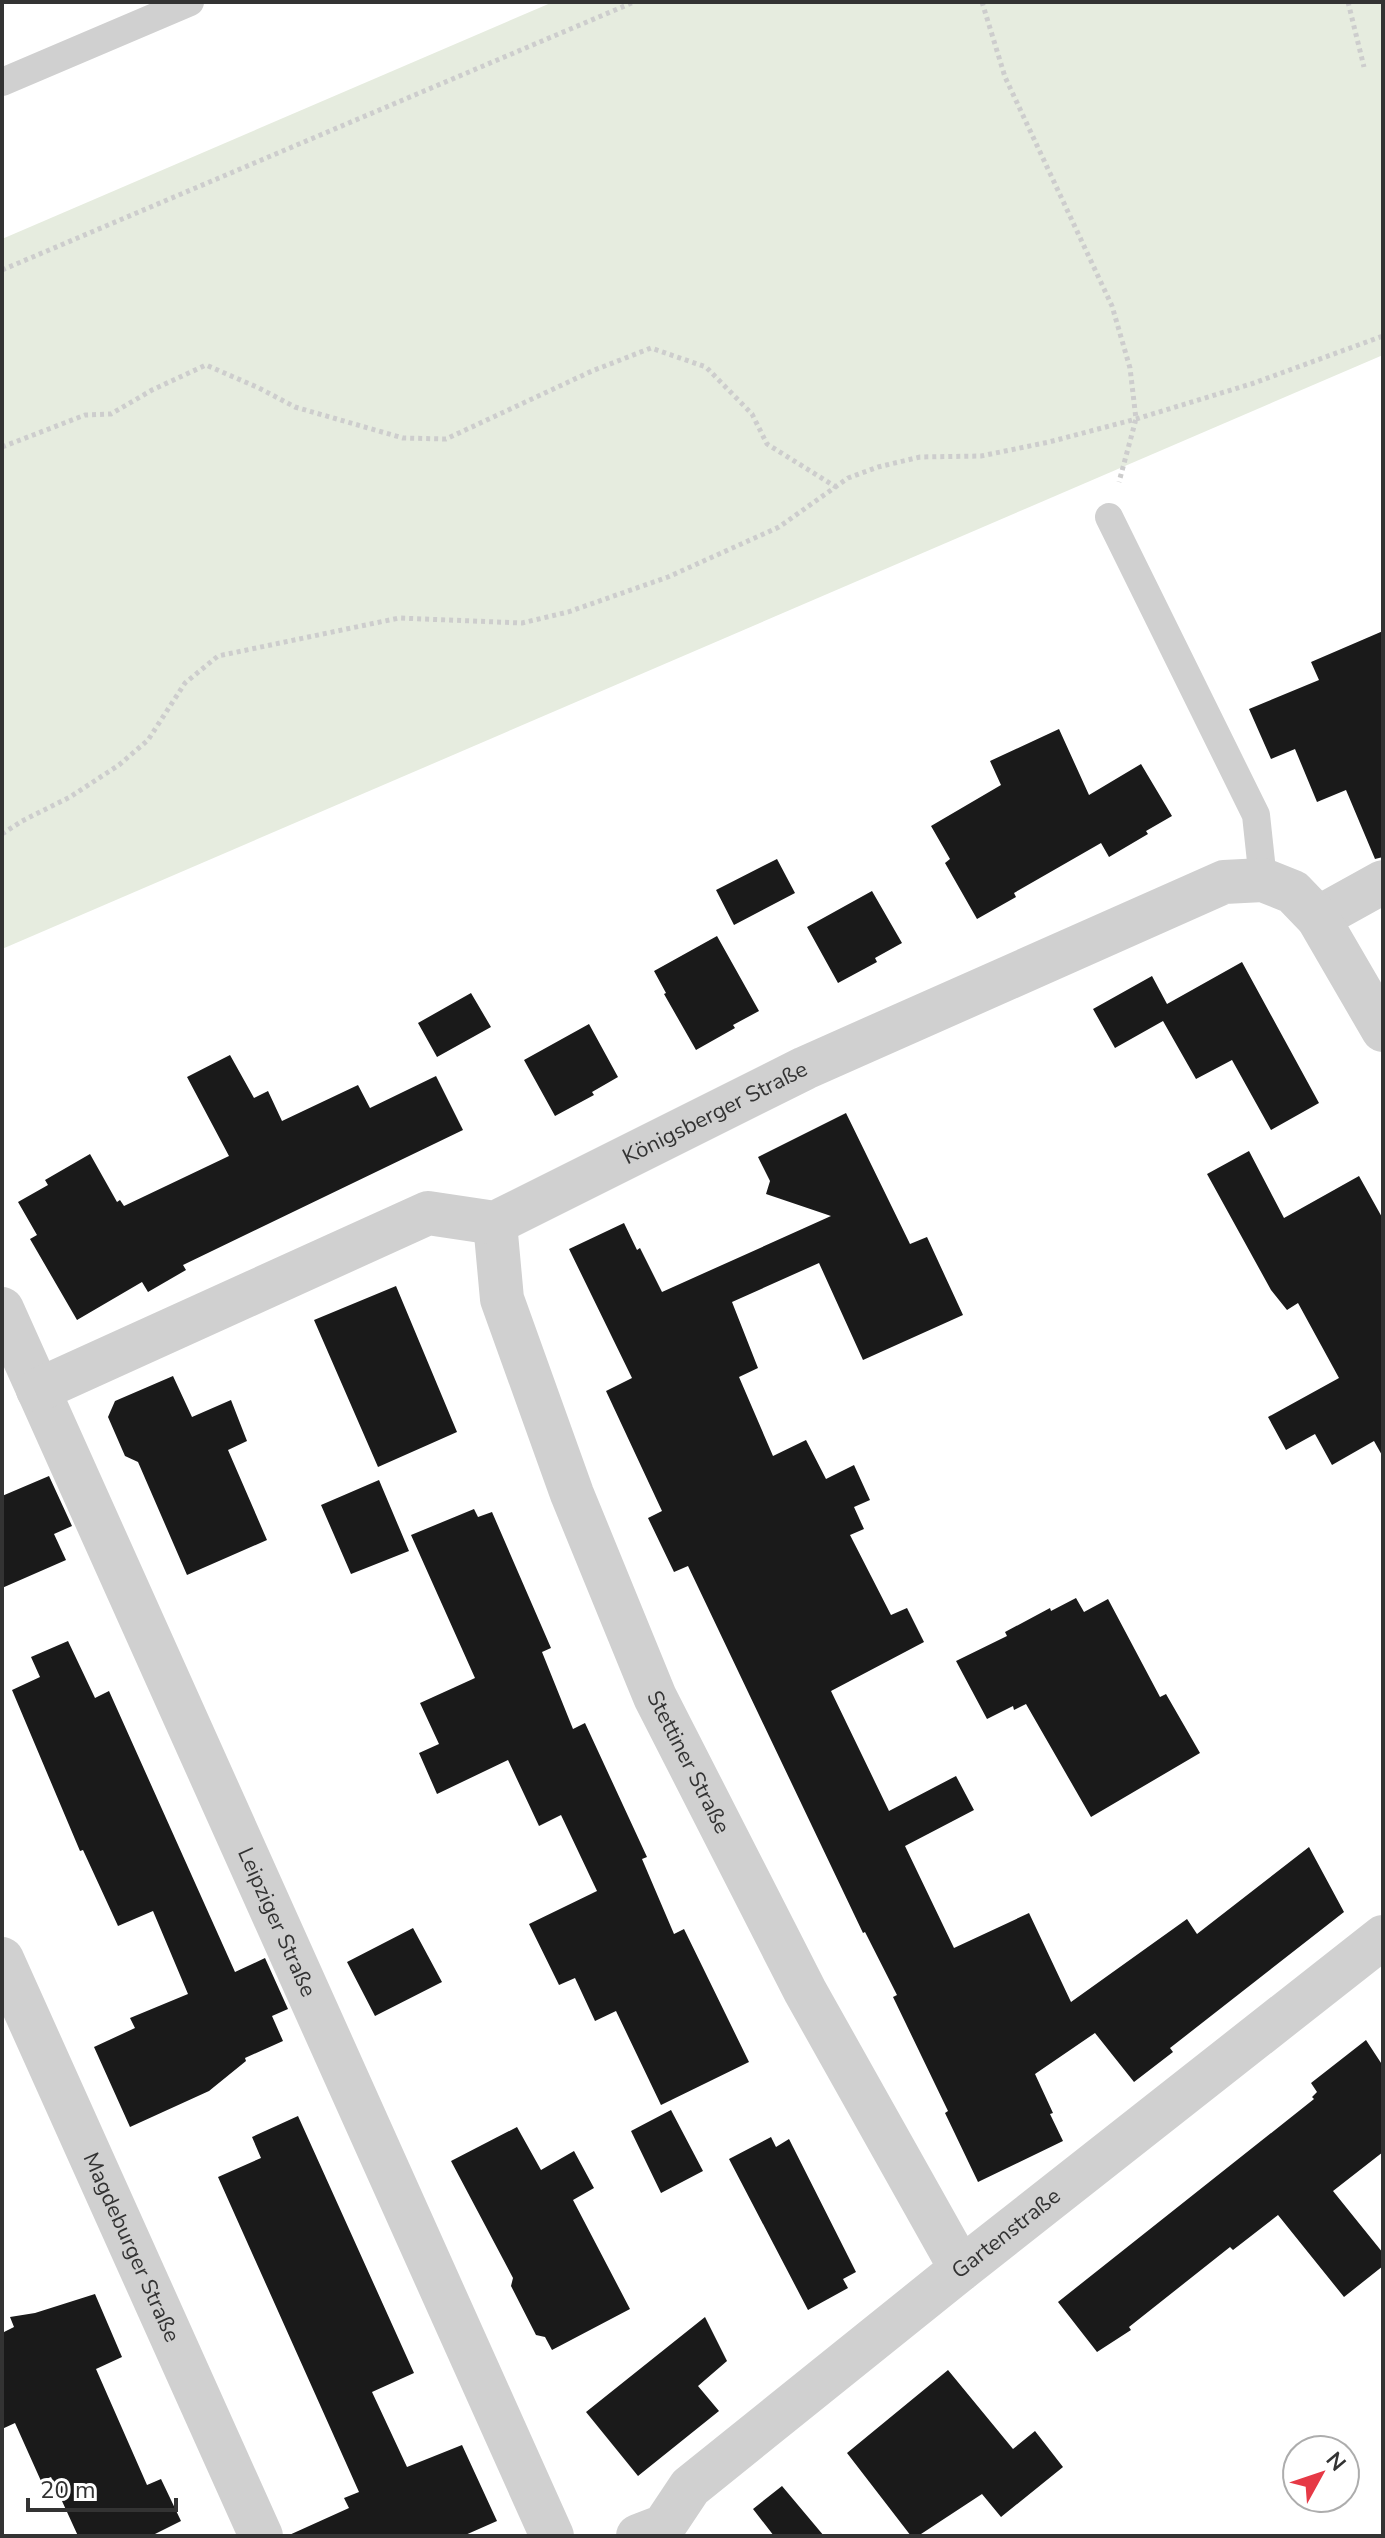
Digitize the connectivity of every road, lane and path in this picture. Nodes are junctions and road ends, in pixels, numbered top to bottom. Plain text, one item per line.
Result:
1 (190, 2) edge
2 (634, 2) edge
3 (982, 2) edge
4 (1348, 2) edge
5 (1364, 67) dead end
6 (2, 82) edge
7 (2, 270) edge
8 (1383, 336) edge
9 (1136, 419) junction
10 (2, 447) edge
11 (836, 487) junction
12 (1109, 517) joint
13 (2, 834) edge
14 (1263, 880) junction
15 (1383, 882) edge
16 (1318, 918) junction
17 (1383, 1030) edge
18 (495, 1223) junction
19 (2, 1309) edge
20 (38, 1390) junction
21 (1383, 1937) edge
22 (2, 1959) edge
23 (961, 2269) junction
24 (658, 2533) edge
25 (261, 2536) edge
26 (552, 2536) edge

1 - 6 lane
2 - 7 path
3 - 9 path
4 - 5 path
8 - 9 path
9 - 11 path
9 - 12 path
10 - 11 path
11 - 13 path
12 - 14 lane
14 - 16 street, Königsberger Straße
14 - 18 street, Königsberger Straße
15 - 16 street
16 - 17 street, Königsberger Straße
18 - 20 street
18 - 23 street, Stettiner Straße
19 - 20 street, Leipziger Straße
20 - 26 street, Leipziger Straße
21 - 23 street, Gartenstraße
22 - 25 street, Magdeburger Straße
23 - 24 street, Gartenstraße

